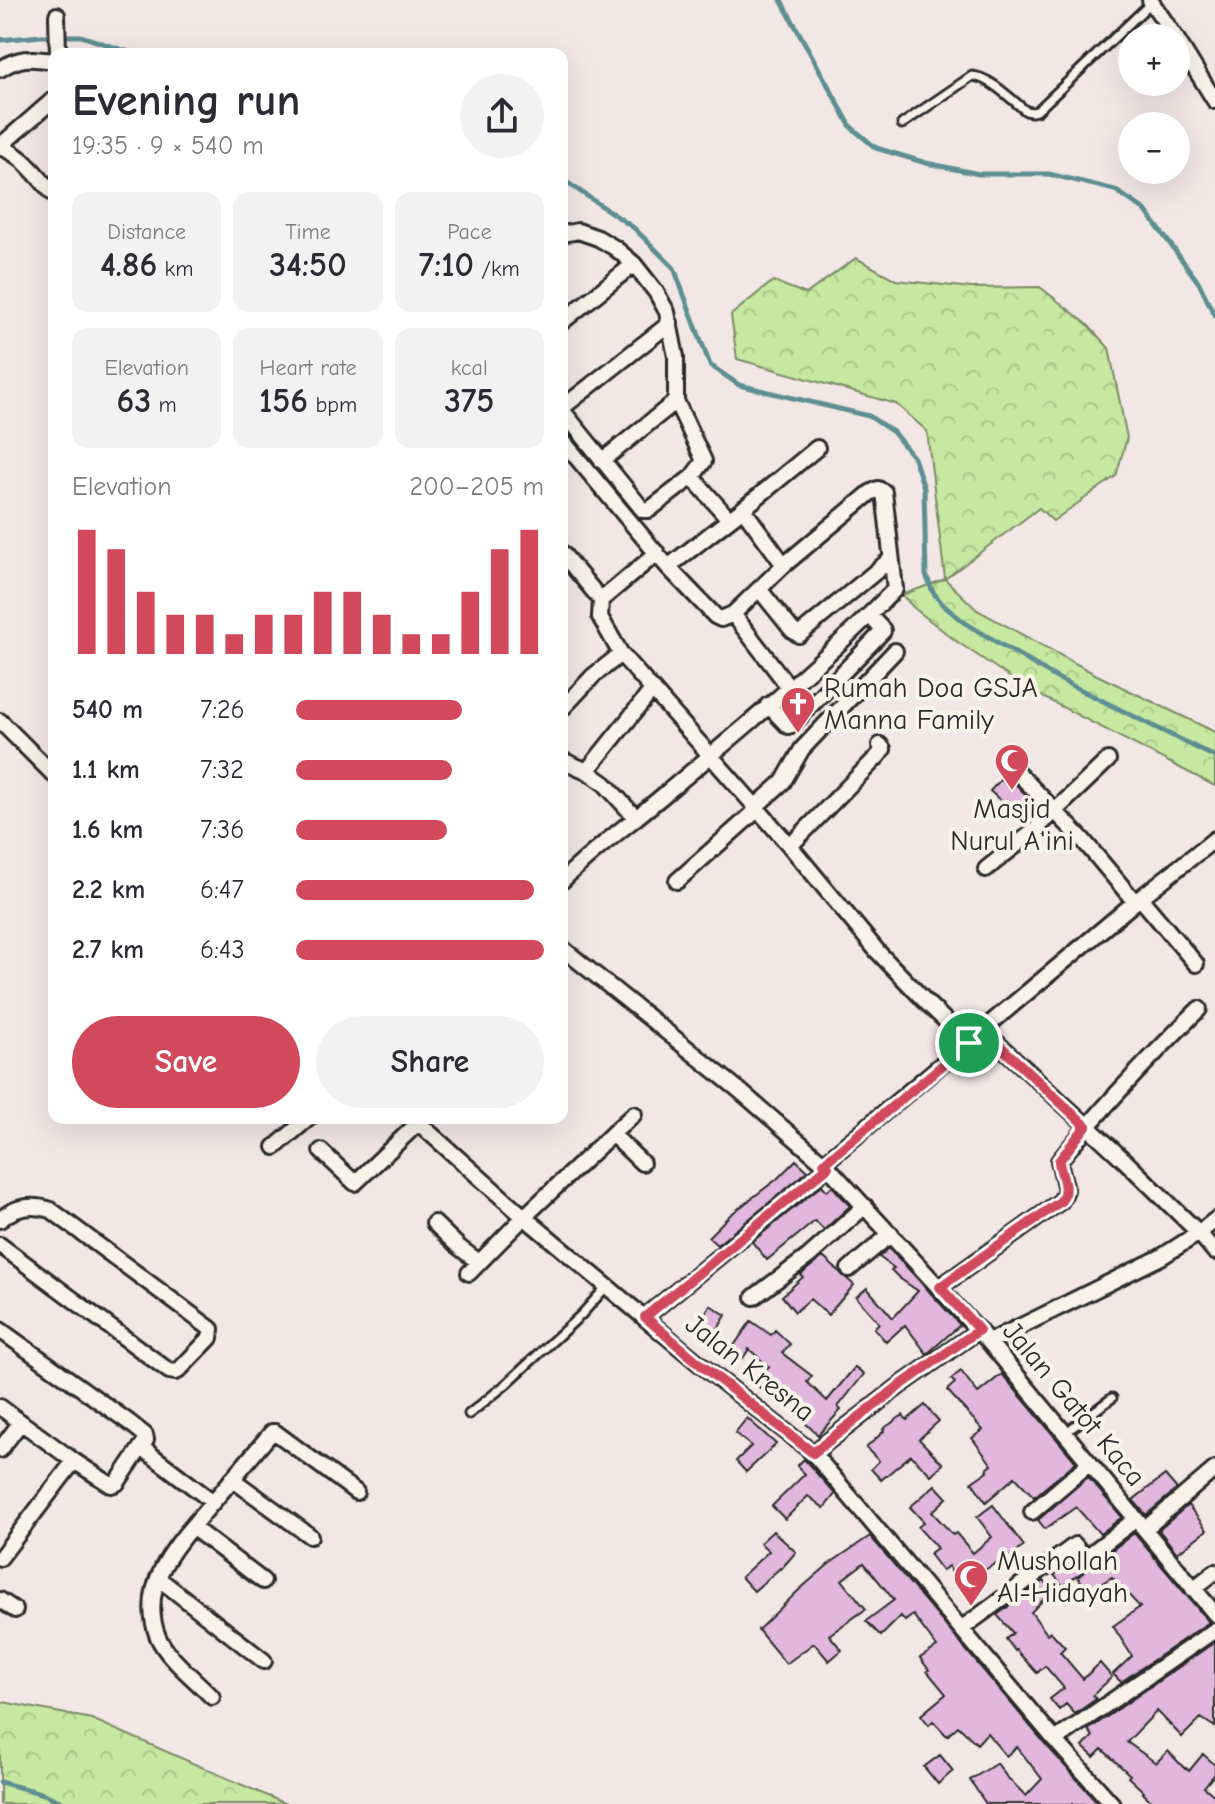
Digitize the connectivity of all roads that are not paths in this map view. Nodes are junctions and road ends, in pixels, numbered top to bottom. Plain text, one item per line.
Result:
1 (1151, 1) edge
2 (57, 19) dead end
3 (1167, 24) edge
4 (56, 48) edge
5 (48, 56) edge
6 (1190, 61) edge
7 (0, 69) edge
8 (1215, 101) edge
9 (48, 103) edge
10 (902, 124) dead end
11 (0, 146) edge
12 (48, 175) edge
13 (41, 180) junction
14 (48, 188) edge
15 (568, 233) edge
16 (634, 264) junction
17 (568, 317) edge
18 (670, 323) junction
19 (676, 401) junction
20 (568, 404) edge
21 (568, 417) edge
22 (568, 447) edge
23 (817, 448) dead end
24 (602, 461) junction
25 (692, 477) junction
26 (743, 509) junction
27 (729, 519) junction
28 (657, 553) junction
29 (891, 559) junction
30 (568, 560) edge
31 (784, 565) junction
32 (668, 567) junction
33 (759, 589) junction
34 (601, 600) junction
35 (733, 614) junction
36 (869, 615) junction
37 (895, 651) dead end
38 (621, 654) junction
39 (789, 687) junction
40 (653, 689) junction
41 (568, 703) edge
42 (768, 705) junction
43 (0, 721) edge
44 (880, 745) dead end
45 (711, 754) junction
46 (1108, 760) dead end
47 (568, 763) edge
48 (48, 769) edge
49 (1015, 770) dead end
50 (587, 771) junction
51 (756, 808) junction
52 (1056, 810) junction
53 (636, 818) junction
54 (1215, 839) edge
55 (790, 846) junction
56 (986, 869) dead end
57 (568, 875) edge
58 (677, 881) dead end
59 (1138, 901) junction
60 (568, 953) edge
61 (1196, 964) dead end
62 (1199, 1009) dead end
63 (984, 1031) junction
64 (969, 1043) junction
65 (634, 1114) dead end
66 (302, 1124) edge
67 (411, 1124) edge
68 (419, 1124) edge
69 (1086, 1126) junction
70 (612, 1134) junction
71 (275, 1147) dead end
72 (321, 1151) dead end
73 (642, 1163) dead end
74 (826, 1165) junction
75 (865, 1206) junction
76 (524, 1217) junction
77 (0, 1220) edge
78 (1215, 1220) edge
79 (434, 1223) dead end
80 (1199, 1233) junction
81 (891, 1234) junction
82 (0, 1245) edge
83 (1215, 1252) edge
84 (849, 1269) dead end
85 (607, 1286) junction
86 (940, 1287) junction
87 (754, 1297) dead end
88 (645, 1317) junction
89 (0, 1330) edge
90 (979, 1330) junction
91 (989, 1342) junction
92 (1112, 1398) dead end
93 (0, 1407) edge
94 (469, 1414) dead end
95 (21, 1422) junction
96 (1065, 1433) junction
97 (141, 1447) junction
98 (0, 1450) edge
99 (813, 1453) junction
100 (74, 1461) junction
101 (1090, 1463) junction
102 (1215, 1469) edge
103 (232, 1479) junction
104 (356, 1492) dead end
105 (213, 1502) junction
106 (1032, 1512) dead end
107 (1140, 1524) junction
108 (192, 1527) junction
109 (310, 1536) dead end
110 (0, 1558) edge
111 (1215, 1572) edge
112 (158, 1578) junction
113 (263, 1581) dead end
114 (1193, 1589) junction
115 (0, 1600) edge
116 (15, 1610) dead end
117 (1215, 1614) edge
118 (961, 1629) junction
119 (1215, 1630) edge
120 (264, 1661) dead end
121 (212, 1697) dead end
122 (1055, 1740) junction
123 (1112, 1804) edge

1 - 3 street
1 - 10 lane
2 - 4 street
5 - 7 street
6 - 8 street
9 - 11 street
11 - 13 street
12 - 13 street
13 - 14 street
15 - 16 street
16 - 17 street
16 - 18 street
18 - 19 street
18 - 20 street
19 - 24 street
19 - 25 street
21 - 24 street
22 - 28 street
23 - 26 street
24 - 25 street
25 - 27 street
26 - 27 street
26 - 31 street
27 - 32 street
28 - 32 street
28 - 34 street
29 - 31 street
29 - 33 street
29 - 36 street
30 - 34 street
31 - 33 street
32 - 35 street
33 - 35 street
34 - 38 street
35 - 39 street
36 - 39 street
36 - 42 street
37 - 51 street
38 - 40 street
38 - 41 street
39 - 42 street
40 - 45 street
40 - 50 street
42 - 45 street
43 - 48 street
44 - 55 street
45 - 51 street
45 - 53 street
46 - 52 street
47 - 50 street
49 - 52 street
50 - 53 street
51 - 55 street
51 - 58 street
52 - 56 street
52 - 59 street
53 - 57 street
54 - 59 street
55 - 64 street
59 - 61 street
59 - 63 street
60 - 74 street, Jalan Gatot Kaca
62 - 69 street
63 - 64 street
63 - 69 street
64 - 74 street
65 - 70 street
66 - 71 street
67 - 72 street
68 - 76 street, Jalan Kresna
69 - 80 street
69 - 86 street
70 - 73 street
70 - 76 street
74 - 75 street, Jalan Gatot Kaca
74 - 88 street
75 - 81 street, Jalan Gatot Kaca
75 - 87 street
76 - 79 street
76 - 85 street, Jalan Kresna
77 - 82 street
78 - 80 street
80 - 83 street
80 - 91 street
81 - 84 street
81 - 86 street, Jalan Gatot Kaca
85 - 88 street, Jalan Kresna
85 - 94 lane
86 - 90 street, Jalan Gatot Kaca
88 - 99 street, Jalan Kresna
89 - 97 street
90 - 91 street, Jalan Gatot Kaca
90 - 99 street
91 - 96 street, Jalan Gatot Kaca
92 - 96 lane
93 - 95 street
95 - 98 street
95 - 100 street
96 - 101 street, Jalan Gatot Kaca
97 - 100 street
97 - 105 street
99 - 118 street, Jalan Kresna
100 - 110 street
101 - 106 street
101 - 107 street, Jalan Gatot Kaca
102 - 107 street
103 - 104 street
103 - 105 street
103 - 109 street
105 - 108 street
107 - 114 street, Jalan Gatot Kaca
107 - 118 street
108 - 112 street
108 - 113 street
111 - 114 street
112 - 120 street
112 - 121 street
114 - 117 street, Jalan Gatot Kaca
115 - 116 street
118 - 122 street, Jalan Kresna
119 - 122 street
122 - 123 street, Jalan Kresna

